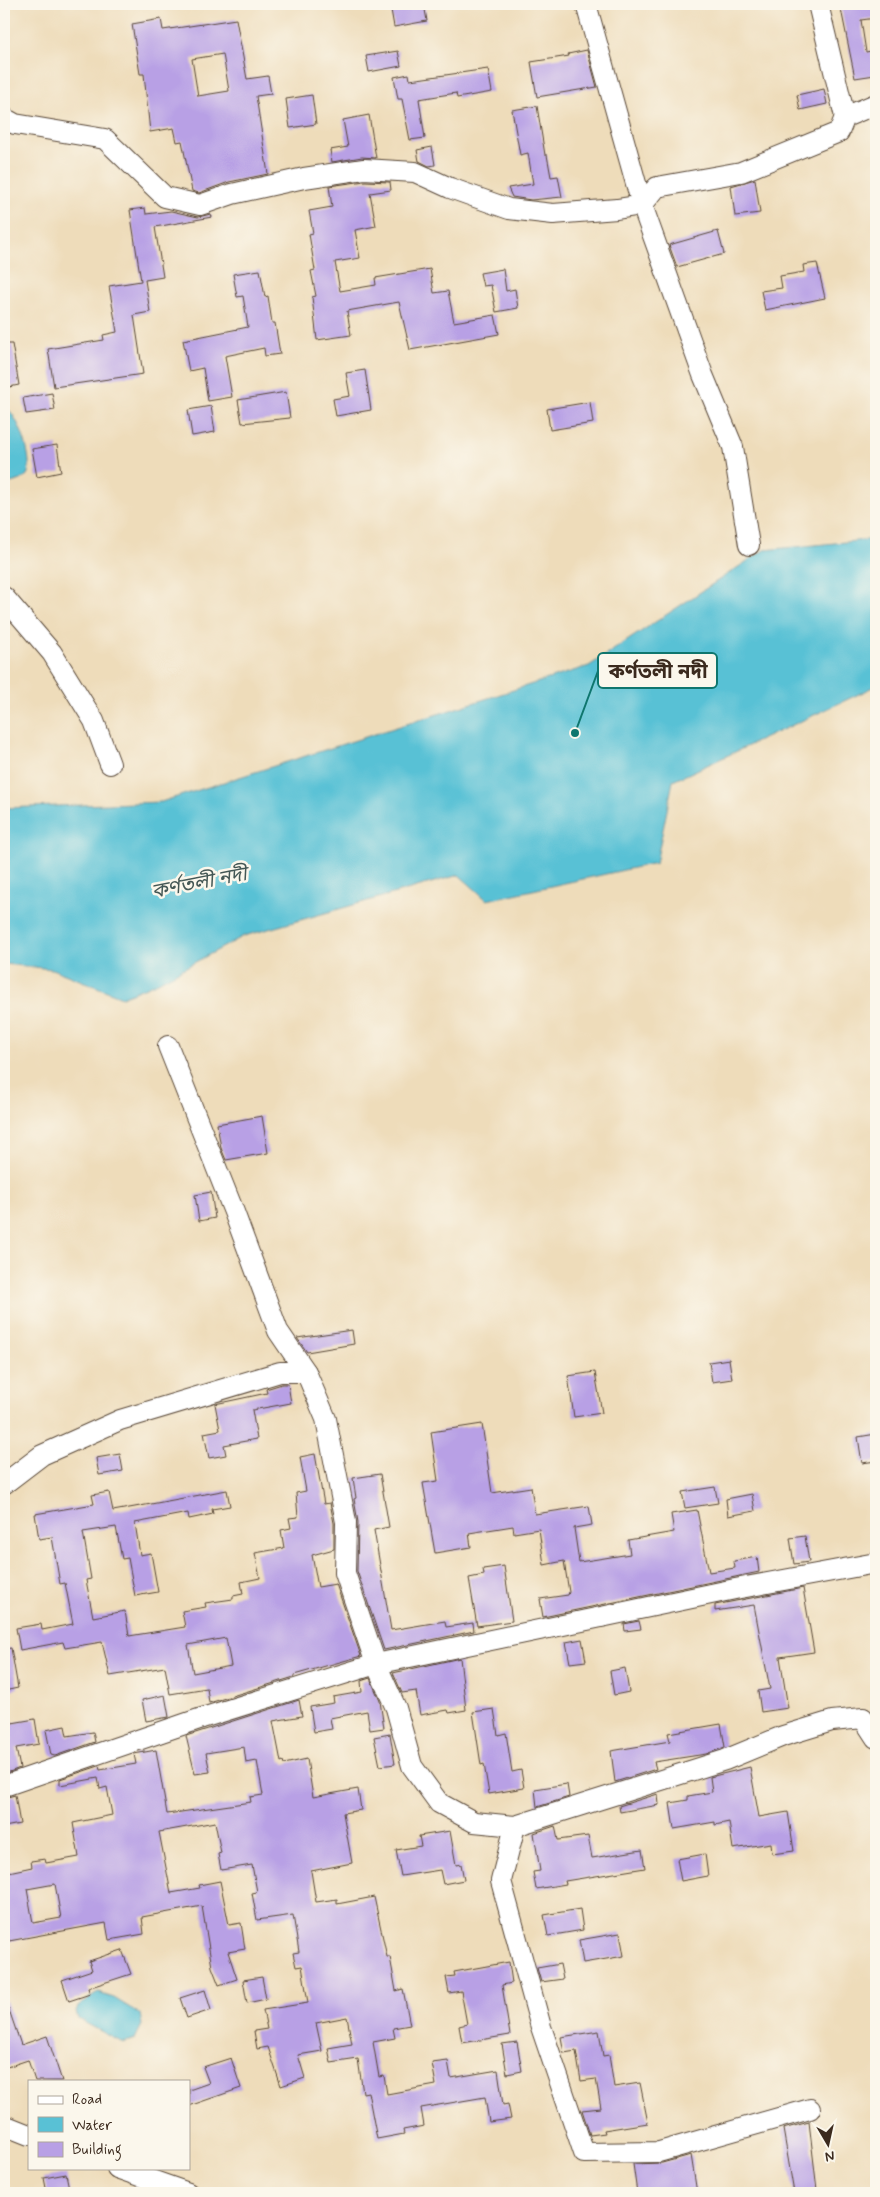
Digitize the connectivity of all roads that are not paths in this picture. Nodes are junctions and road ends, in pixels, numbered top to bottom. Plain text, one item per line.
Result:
1 (586, 4) edge
2 (818, 4) edge
3 (876, 104) edge
4 (845, 117) junction
5 (4, 118) edge
6 (642, 204) junction
7 (749, 545) dead end
8 (4, 597) edge
9 (110, 764) dead end
10 (168, 1046) dead end
11 (306, 1372) junction
12 (4, 1484) edge
13 (876, 1563) edge
14 (376, 1664) junction
15 (876, 1738) edge
16 (4, 1786) edge
17 (514, 1826) junction
18 (810, 2108) dead end
19 (4, 2125) edge
20 (28, 2135) edge
21 (123, 2170) edge
22 (188, 2193) edge

1 - 6 street
2 - 4 street
3 - 4 street
4 - 6 street
5 - 6 street
6 - 7 street
8 - 9 street
10 - 11 street
11 - 12 street
11 - 14 street
13 - 14 street
14 - 16 street
14 - 17 street
15 - 17 street
17 - 18 street
19 - 20 street
21 - 22 street

